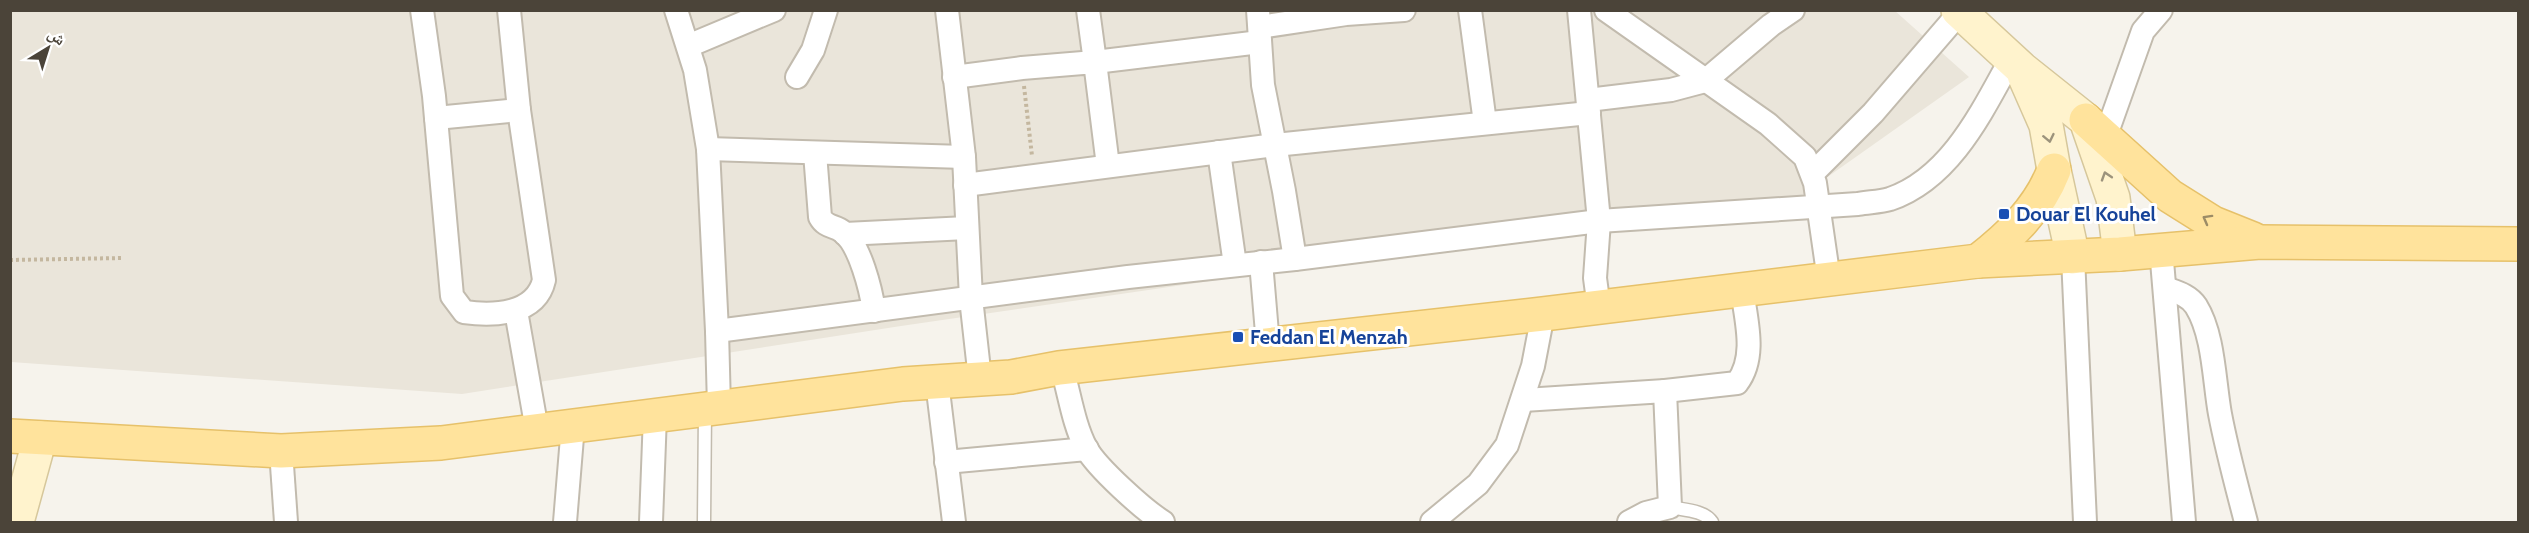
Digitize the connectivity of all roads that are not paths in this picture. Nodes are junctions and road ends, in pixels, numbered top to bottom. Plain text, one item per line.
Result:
1 (422, 10) edge
2 (509, 10) edge
3 (676, 10) edge
4 (774, 10) edge
5 (826, 10) edge
6 (947, 10) edge
7 (1088, 10) edge
8 (1404, 10) edge
9 (1470, 10) edge
10 (1579, 10) edge
11 (1606, 10) edge
12 (1793, 10) edge
13 (2161, 10) edge
14 (1959, 11) edge
15 (1345, 12) edge
16 (2142, 21) edge
17 (1259, 27) edge
18 (688, 46) junction
19 (1095, 62) junction
20 (2017, 64) junction
21 (797, 77) dead end
22 (954, 77) junction
23 (1705, 81) junction
24 (1588, 107) junction
25 (519, 110) junction
26 (436, 118) junction
27 (1485, 123) junction
28 (2095, 129) junction
29 (1275, 144) junction
30 (708, 149) junction
31 (1219, 152) junction
32 (815, 153) junction
33 (964, 157) junction
34 (1108, 166) junction
35 (2054, 170) junction
36 (1813, 173) junction
37 (965, 185) junction
38 (1820, 206) junction
39 (1599, 221) junction
40 (968, 228) junction
41 (845, 234) junction
42 (2260, 242) junction
43 (2518, 244) edge
44 (2161, 249) junction
45 (2120, 254) junction
46 (2073, 257) junction
47 (1295, 259) junction
48 (1978, 261) junction
49 (1261, 262) junction
50 (1235, 265) junction
51 (1828, 280) junction
52 (2165, 288) junction
53 (1742, 290) junction
54 (971, 298) junction
55 (1599, 308) junction
56 (874, 310) junction
57 (516, 311) junction
58 (1543, 314) junction
59 (717, 331) junction
60 (1268, 345) junction
61 (1059, 368) junction
62 (980, 379) junction
63 (937, 382) junction
64 (1665, 391) junction
65 (1523, 400) junction
66 (712, 408) junction
67 (655, 415) junction
68 (573, 425) junction
69 (537, 430) junction
70 (25, 437) edge
71 (1087, 449) junction
72 (281, 451) junction
73 (946, 462) junction
74 (1670, 507) junction
75 (17, 522) edge
76 (286, 522) edge
77 (565, 522) edge
78 (651, 522) edge
79 (704, 522) edge
80 (954, 522) edge
81 (1163, 522) edge
82 (1432, 522) edge
83 (1629, 522) edge
84 (1712, 522) edge
85 (2085, 522) edge
86 (2184, 522) edge
87 (2246, 522) edge

1 - 26 street
2 - 25 street
3 - 18 street
4 - 18 street
5 - 21 street
6 - 22 street
7 - 19 street
8 - 15 street
9 - 27 street
10 - 24 street
11 - 23 street
12 - 23 street
13 - 16 street
14 - 20 main road
14 - 36 street
15 - 17 street
16 - 28 street
17 - 19 street
17 - 29 street
18 - 30 street
19 - 22 street
19 - 34 street
20 - 28 main road
20 -> 35 main road
20 - 38 street
22 - 33 street
23 - 24 street
23 - 36 street
24 - 27 street
24 - 39 street
25 - 26 street
25 - 57 street
26 - 57 street
27 - 29 street
42 -> 28 main road
45 -> 28 main road
29 - 31 street
29 - 47 street
30 - 32 street
30 - 59 street
31 - 34 street
31 - 50 street
32 - 33 street
32 - 41 street
33 - 37 street
34 - 37 street
35 - 46 main road
35 - 48 main road
36 - 38 street
37 - 40 street
38 - 39 street
38 - 51 street
39 - 47 street
39 - 55 street
40 - 41 street
40 - 54 street
41 - 56 street
42 - 43 main road
42 - 44 main road
44 - 45 main road
44 - 52 street
45 - 46 main road
46 - 48 main road
46 - 85 street
47 - 49 street
48 - 51 main road
49 - 50 street
49 - 60 street
50 - 54 street
51 - 53 main road
52 - 86 street
52 - 87 street
53 - 55 main road
53 - 64 street
54 - 56 street
54 - 62 street
55 - 58 main road
56 - 59 street
57 - 69 street
58 - 60 main road
58 - 65 street
59 - 66 street
60 - 61 main road
61 - 62 main road
61 - 71 street
62 - 63 main road
63 - 66 main road
63 - 73 street
64 - 65 street
64 - 74 street
65 - 82 street
66 - 67 main road
66 - 79 lane
67 - 68 main road
67 - 78 street
68 - 69 main road
68 - 77 street
69 - 72 main road
70 - 72 main road
70 - 75 main road
71 - 73 street
71 - 81 street
72 - 76 street
73 - 80 street
74 - 83 street
74 - 84 lane

